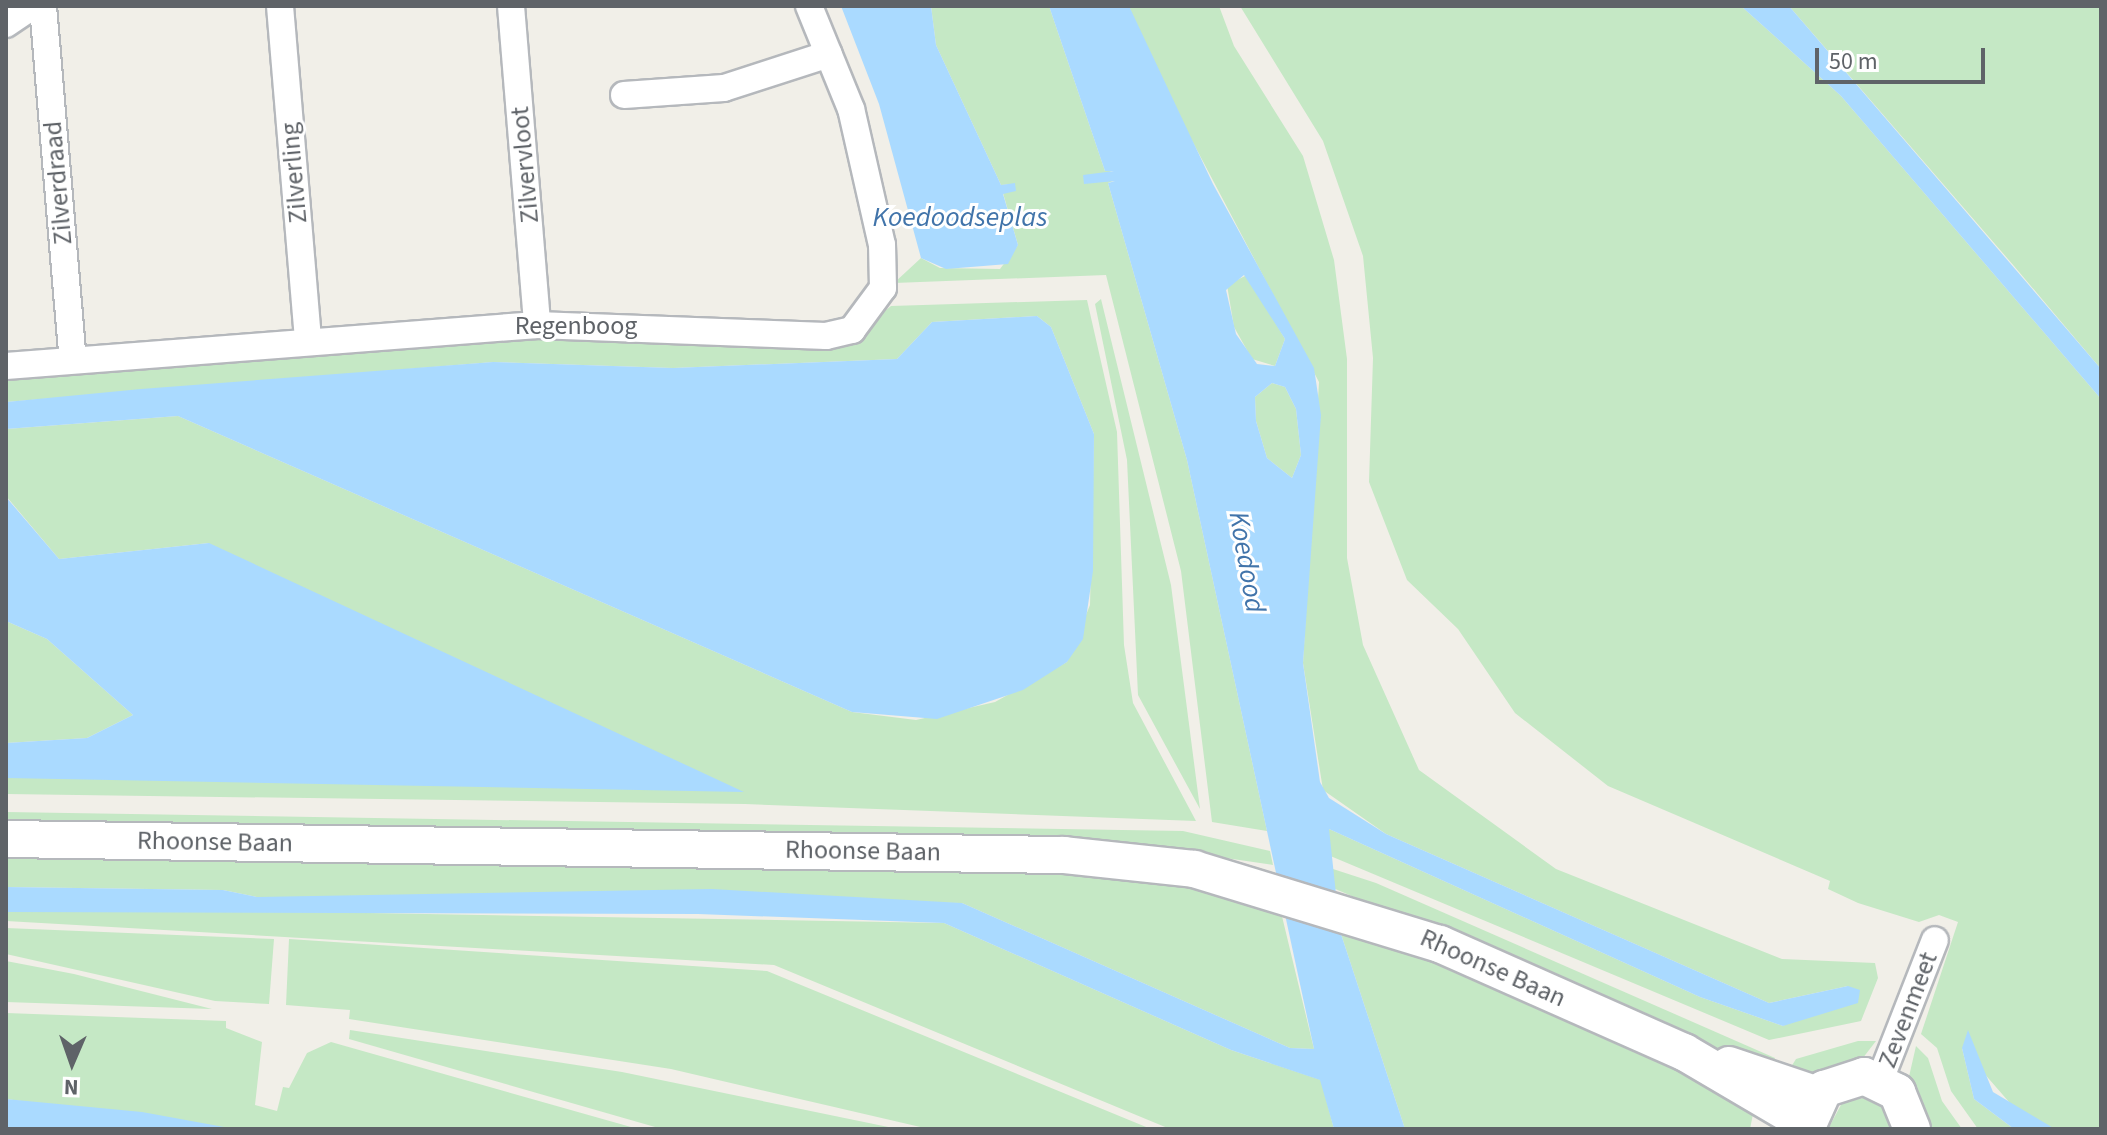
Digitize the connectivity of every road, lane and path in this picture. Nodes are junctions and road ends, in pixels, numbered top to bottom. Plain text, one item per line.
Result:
1 (33, 6) edge
2 (43, 6) edge
3 (280, 6) edge
4 (511, 6) edge
5 (809, 6) edge
6 (6, 24) edge
7 (829, 54) junction
8 (624, 95) dead end
9 (537, 325) junction
10 (308, 340) junction
11 (73, 360) junction
12 (6, 366) edge
13 (6, 839) edge
14 (1935, 940) dead end
15 (1880, 1080) junction
16 (1810, 1116) edge
17 (1912, 1129) edge

1 - 6 street
2 - 11 street, Zilverdraad
3 - 10 street, Zilverling
4 - 9 street, Zilvervloot
5 - 7 street, Regenboog
7 - 8 street
7 - 9 street, Regenboog
9 - 10 street, Regenboog
10 - 11 street, Regenboog
11 - 12 street, Regenboog
13 - 16 main road, Rhoonse Baan
14 - 15 street, Zevenmeet
15 - 16 main road
15 - 17 main road

